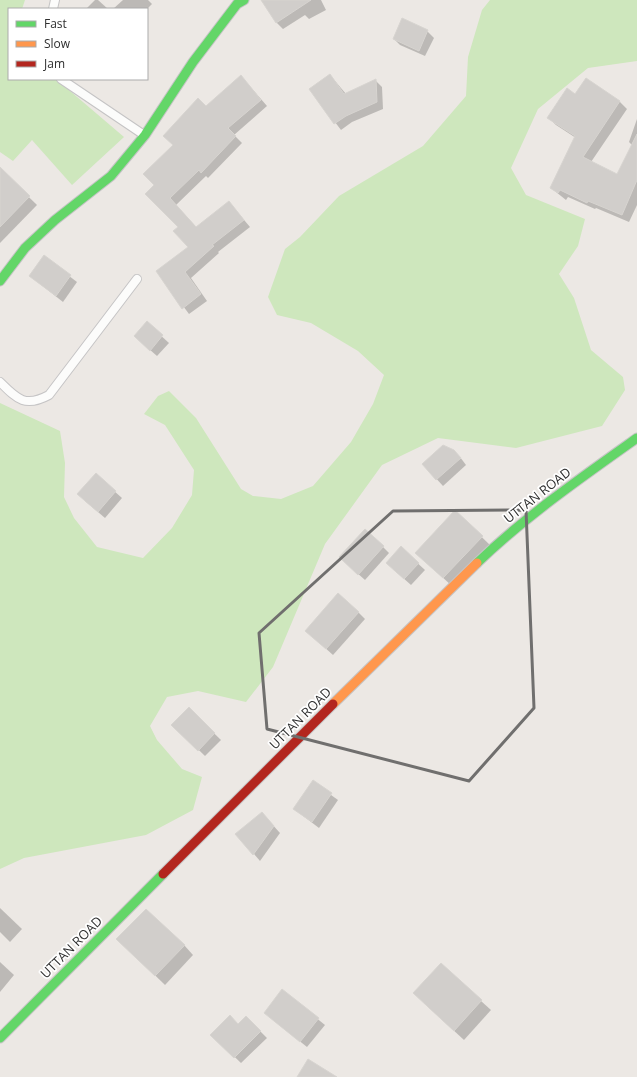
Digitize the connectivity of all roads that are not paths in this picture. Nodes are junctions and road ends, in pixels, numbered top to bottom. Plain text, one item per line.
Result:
1 (244, 0) edge
2 (62, 80) edge
3 (145, 135) junction
4 (137, 279) dead end
5 (0, 281) edge
6 (0, 382) edge
7 (637, 438) edge
8 (0, 1038) edge

1 - 3 main road
2 - 3 lane
3 - 5 main road
4 - 6 lane
7 - 8 main road, UTTAN ROAD

